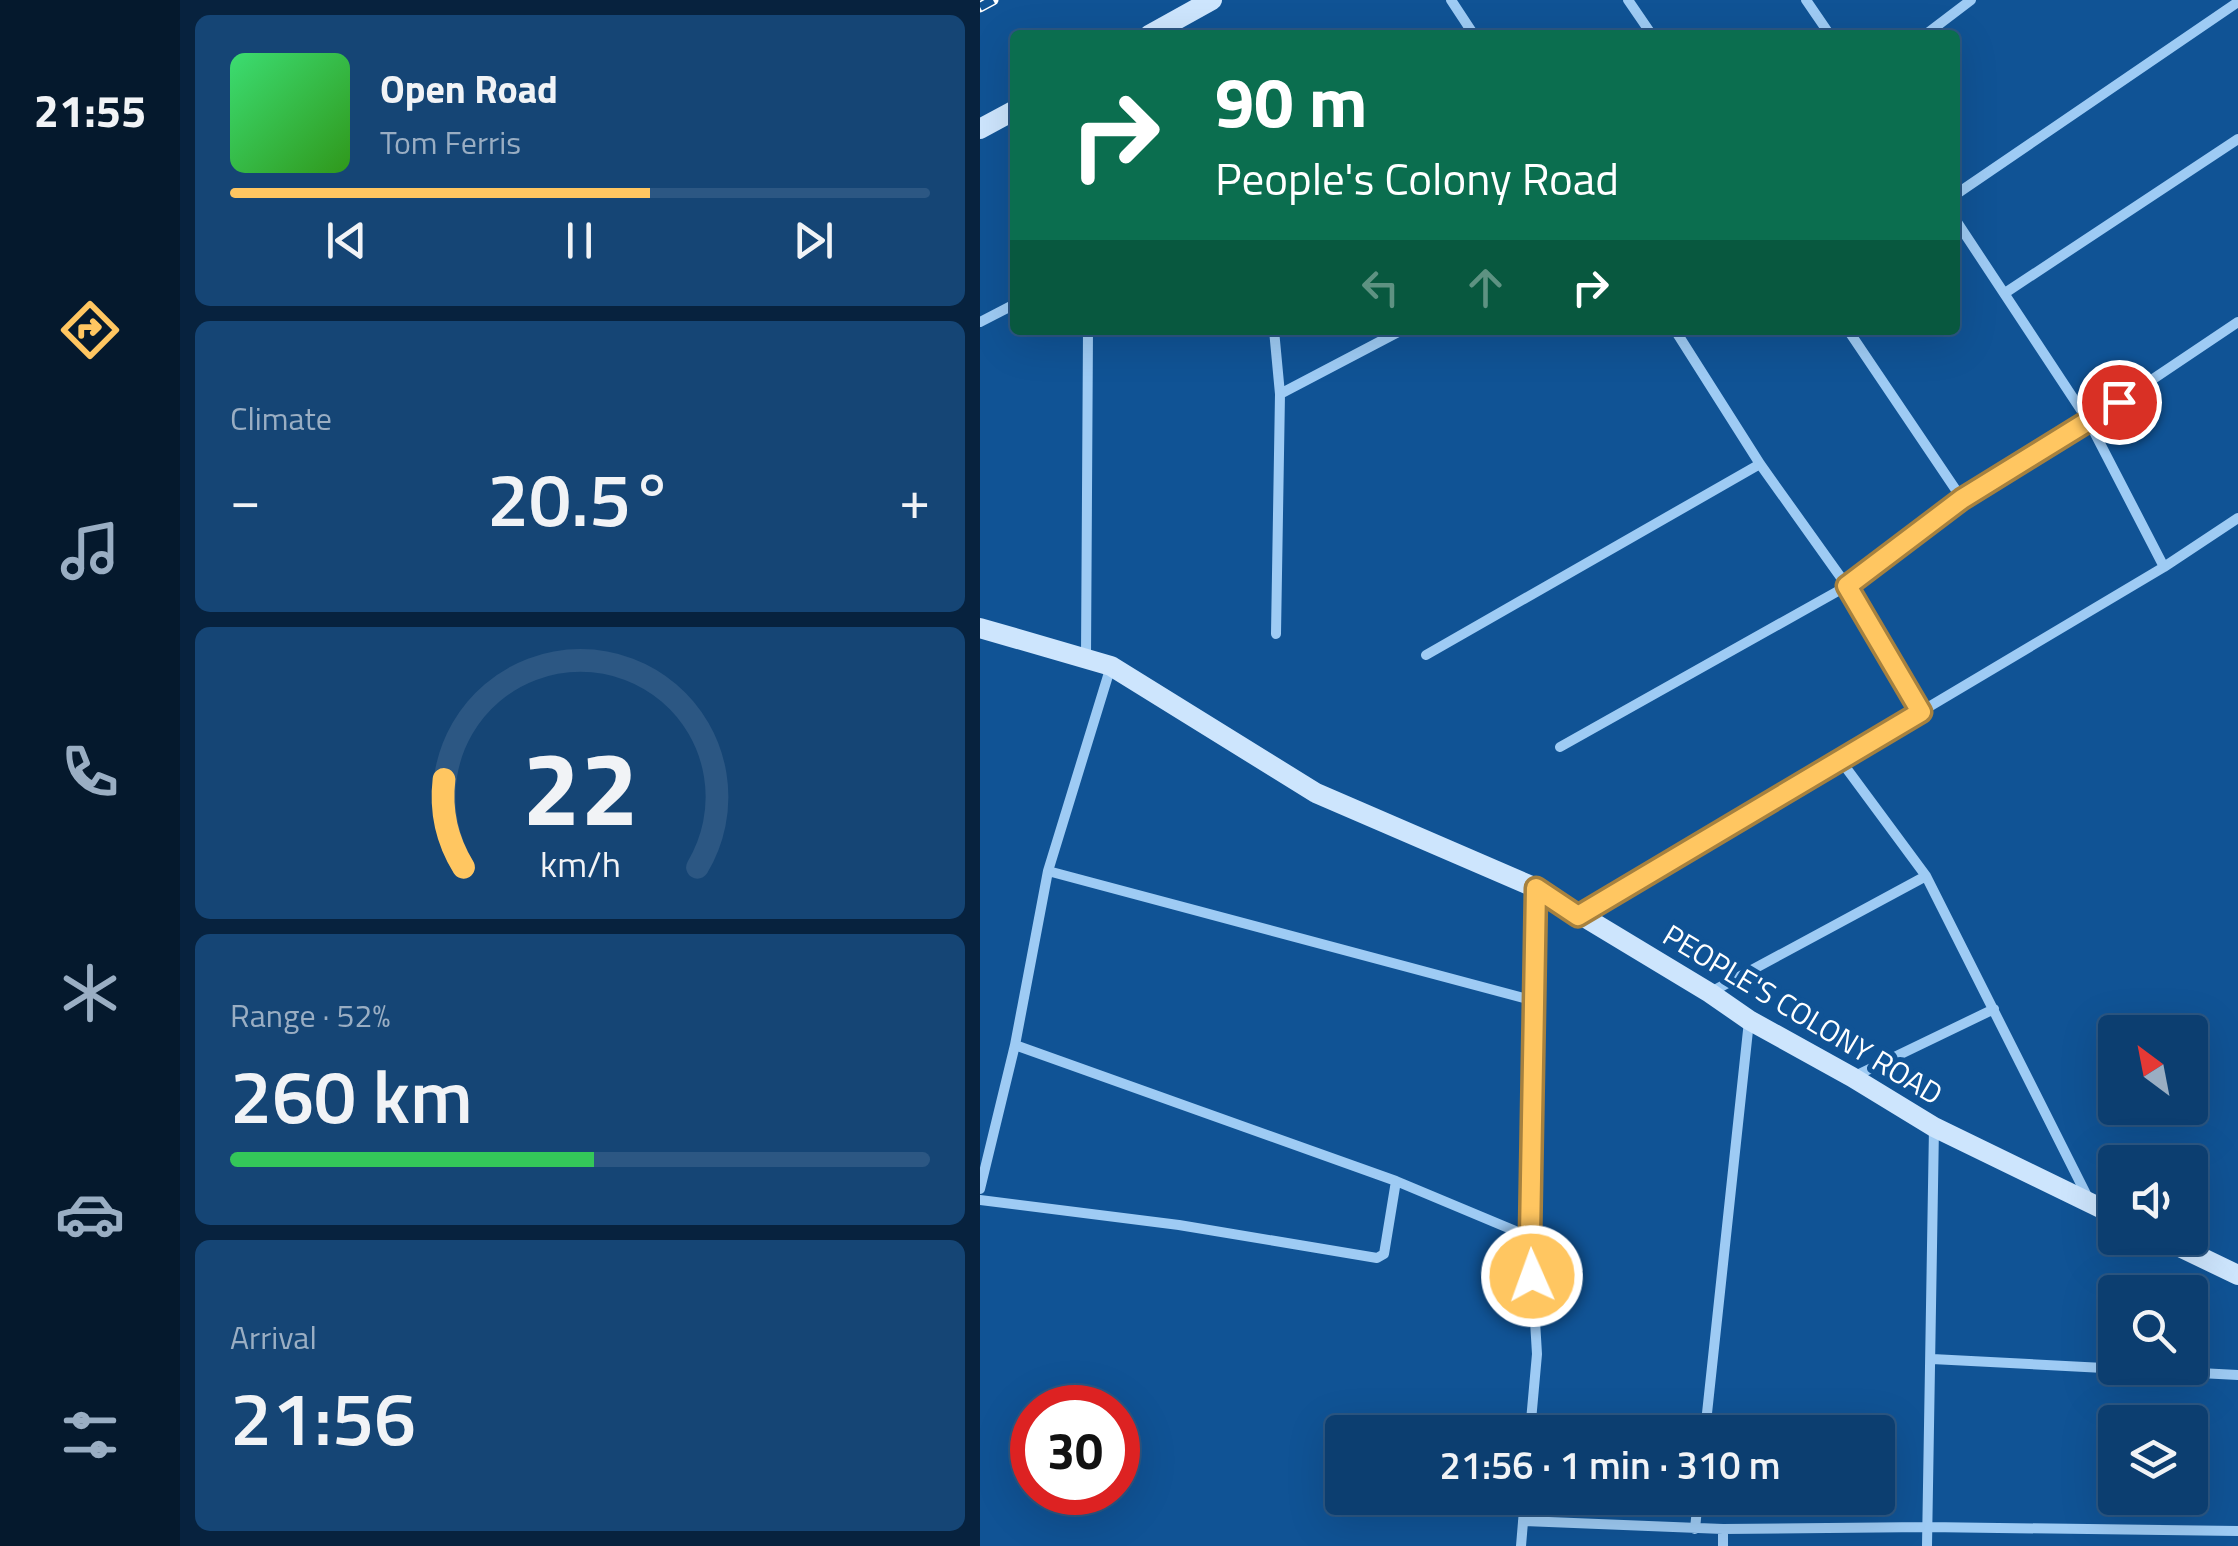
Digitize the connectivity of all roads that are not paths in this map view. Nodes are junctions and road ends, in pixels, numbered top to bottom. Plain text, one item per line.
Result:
1 (1212, 0) edge
2 (1451, 0) edge
3 (1628, 0) edge
4 (1806, 0) edge
5 (1971, 0) edge
6 (2238, 2) edge
7 (1158, 30) edge
8 (1471, 30) edge
9 (1649, 30) edge
10 (1827, 30) edge
11 (1932, 30) edge
12 (1010, 113) edge
13 (980, 129) edge
14 (2238, 138) edge
15 (1960, 192) edge
16 (1960, 226) edge
17 (2005, 293) junction
18 (1010, 307) edge
19 (980, 322) edge
20 (2238, 322) edge
21 (1088, 335) edge
22 (1274, 335) edge
23 (1392, 335) edge
24 (1678, 335) edge
25 (1851, 335) edge
26 (1280, 394) junction
27 (2089, 422) junction
28 (1760, 464) junction
29 (1962, 499) junction
30 (2238, 518) edge
31 (2164, 567) junction
32 (1847, 586) junction
33 (980, 628) edge
34 (1276, 634) dead end
35 (1426, 655) dead end
36 (1086, 656) junction
37 (1111, 666) junction
38 (1921, 712) junction
39 (1560, 748) dead end
40 (1842, 760) junction
41 (1048, 871) junction
42 (1926, 876) junction
43 (1536, 888) junction
44 (1578, 916) junction
45 (1710, 992) junction
46 (1534, 1001) junction
47 (1994, 1010) junction
48 (1749, 1020) junction
49 (1014, 1044) junction
50 (1852, 1077) junction
51 (1934, 1128) junction
52 (1396, 1182) junction
53 (980, 1189) edge
54 (980, 1200) edge
55 (2091, 1203) junction
56 (2098, 1206) edge
57 (1530, 1237) junction
58 (2196, 1255) edge
59 (2238, 1275) edge
60 (1932, 1359) junction
61 (2238, 1375) edge
62 (1532, 1415) edge
63 (1707, 1415) edge
64 (1524, 1515) edge
65 (1696, 1515) edge
66 (1523, 1521) junction
67 (1927, 1527) junction
68 (1695, 1528) junction
69 (1723, 1529) junction
70 (2238, 1530) edge
71 (1522, 1546) edge
72 (1723, 1546) edge
73 (1927, 1546) edge

1 - 7 street
2 - 8 street
3 - 9 street
4 - 10 street
5 - 11 street
6 - 15 street
12 - 13 street
14 - 17 street
16 - 17 street
17 - 27 street
18 - 19 street
20 - 27 street
21 - 36 street
22 - 26 street
23 - 26 street
24 - 28 street
25 - 29 street
26 - 34 street
27 - 29 street
27 - 31 street
28 - 32 street
28 - 35 street
29 - 32 street
30 - 31 street
31 - 38 street
32 - 38 street
32 - 39 street
33 - 36 street, PEOPLE'S COLONY ROAD
36 - 37 street, PEOPLE'S COLONY ROAD
37 - 41 street
37 - 43 street, PEOPLE'S COLONY ROAD
38 - 40 street
40 - 42 street
40 - 44 street
41 - 46 street
41 - 49 street
42 - 45 street
42 - 47 street
43 - 44 street, PEOPLE'S COLONY ROAD
43 - 46 street
44 - 45 street, PEOPLE'S COLONY ROAD
45 - 48 street, PEOPLE'S COLONY ROAD
46 - 57 street
47 - 50 street
47 - 55 street
48 - 50 street, PEOPLE'S COLONY ROAD
48 - 63 street
49 - 52 street
49 - 53 street
50 - 51 street, PEOPLE'S COLONY ROAD
51 - 55 street, PEOPLE'S COLONY ROAD
51 - 60 street
52 - 54 street
52 - 57 street
55 - 56 street, PEOPLE'S COLONY ROAD
57 - 62 street
58 - 59 street
60 - 61 street
60 - 67 street
64 - 66 street
65 - 68 street
66 - 68 street
66 - 71 street
67 - 69 street
67 - 70 street
67 - 73 street
68 - 69 street
69 - 72 street

